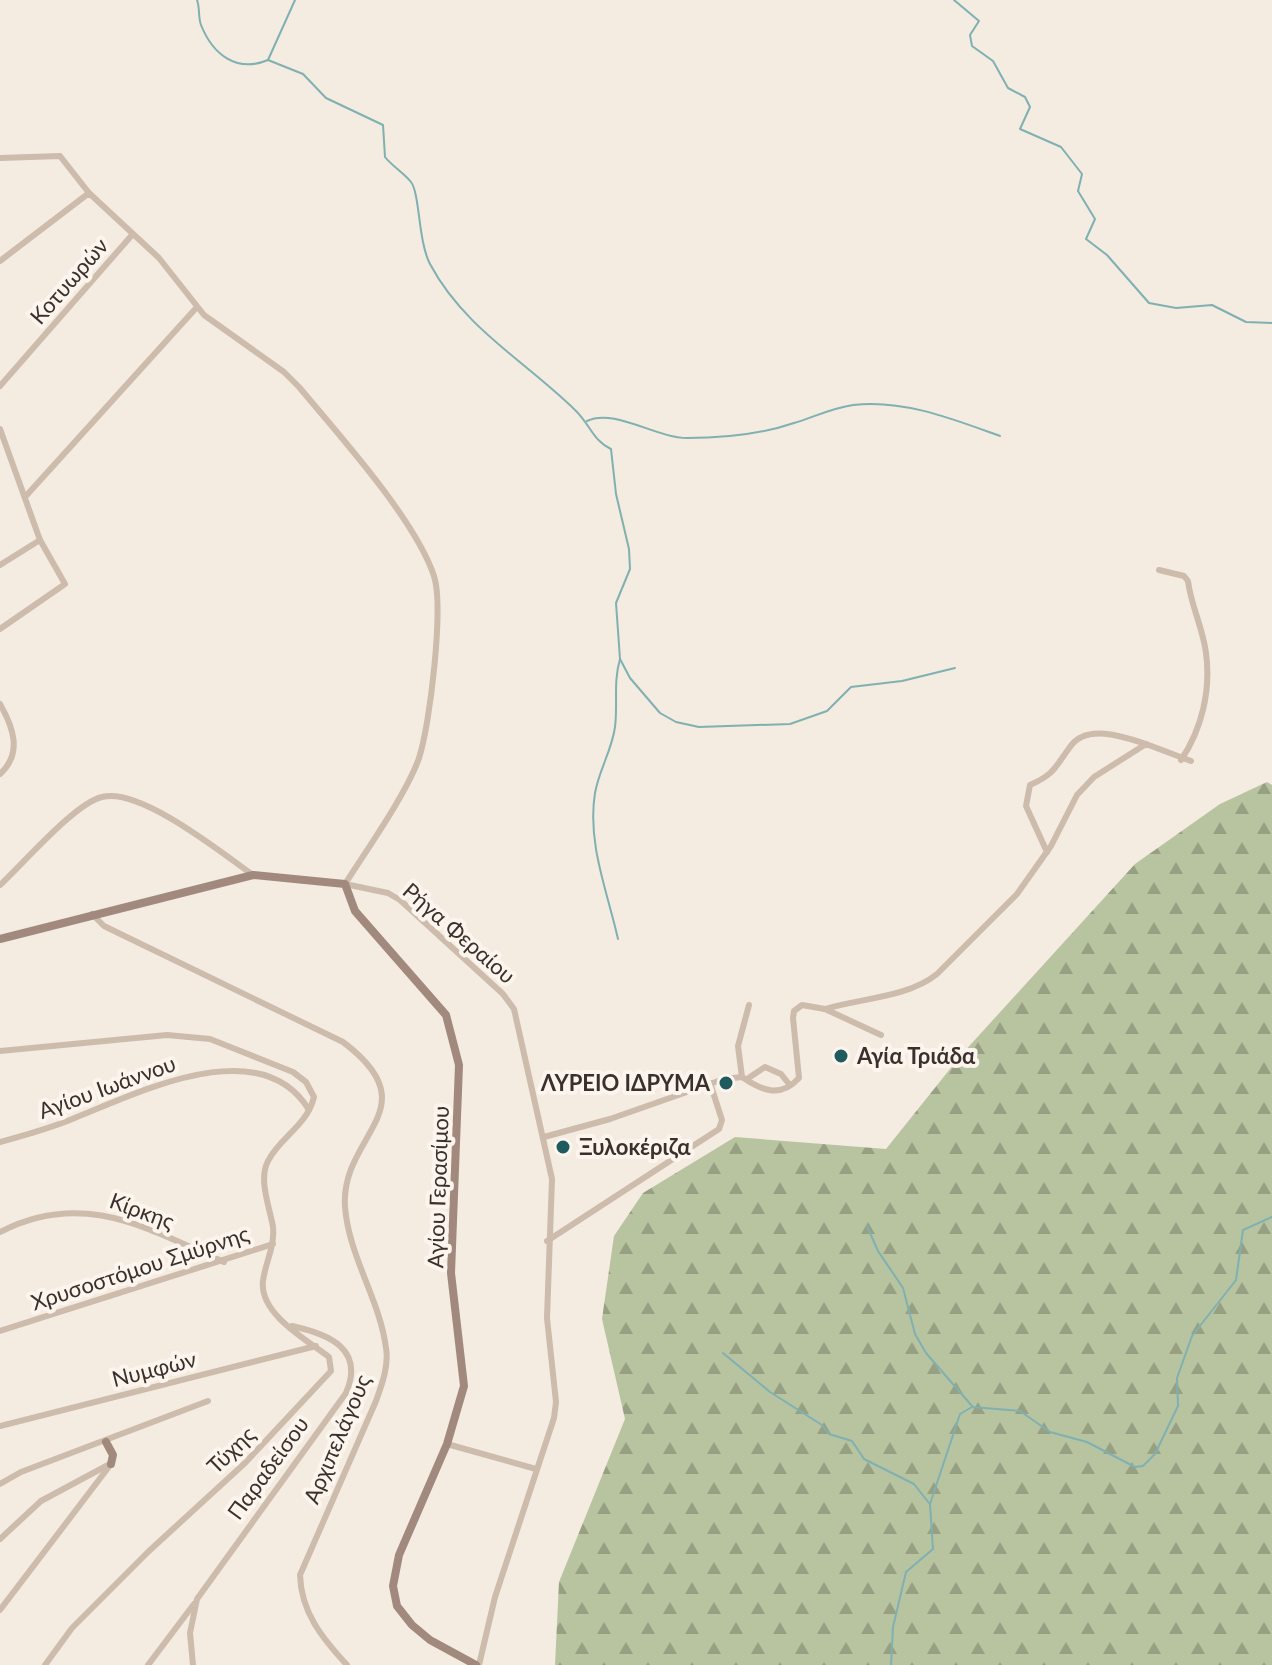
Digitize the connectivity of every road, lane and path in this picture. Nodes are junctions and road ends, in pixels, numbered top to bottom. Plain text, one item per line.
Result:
1 (0, 158) edge
2 (86, 195) junction
3 (132, 235) junction
4 (0, 261) edge
5 (197, 307) junction
6 (0, 386) edge
7 (0, 429) edge
8 (25, 497) junction
9 (40, 540) junction
10 (0, 565) edge
11 (1159, 570) dead end
12 (0, 629) edge
13 (0, 704) edge
14 (1146, 744) junction
15 (1181, 760) junction
16 (1191, 761) dead end
17 (0, 774) edge
18 (1047, 852) junction
19 (253, 875) junction
20 (345, 884) junction
21 (0, 885) edge
22 (91, 914) junction
23 (0, 939) edge
24 (749, 1005) dead end
25 (825, 1009) junction
26 (881, 1035) dead end
27 (0, 1051) edge
28 (745, 1078) junction
29 (710, 1083) junction
30 (789, 1084) junction
31 (309, 1110) junction
32 (544, 1137) junction
33 (0, 1142) edge
34 (0, 1232) edge
35 (547, 1241) junction
36 (273, 1244) junction
37 (224, 1262) junction
38 (288, 1325) junction
39 (0, 1331) edge
40 (316, 1346) junction
41 (208, 1401) dead end
42 (0, 1426) edge
43 (106, 1442) junction
44 (447, 1444) junction
45 (111, 1464) junction
46 (536, 1469) junction
47 (0, 1484) edge
48 (0, 1539) edge
49 (197, 1599) junction
50 (0, 1610) edge
51 (45, 1665) edge
52 (148, 1665) edge
53 (193, 1665) edge
54 (347, 1665) edge
55 (478, 1665) edge

1 - 2 street
2 - 3 street
2 - 4 street
3 - 5 street
3 - 6 street, Κοτυωρών
5 - 8 street
5 - 20 street
7 - 8 street
8 - 9 street
9 - 10 street
9 - 12 street
11 - 15 street
13 - 17 street
14 - 15 street
14 - 18 street
14 - 18 street
15 - 16 street
18 - 25 street
19 - 20 street, Ρήγα Φεραίου
19 - 21 street
19 - 22 street, Ρήγα Φεραίου
20 - 32 street, Ρήγα Φεραίου
20 - 44 street, Αγίου Γερασίμου
22 - 23 street, Ρήγα Φεραίου
22 - 54 street, Αρχιπελάγους
24 - 28 street
25 - 26 street
25 - 30 street
27 - 31 street
28 - 29 street
28 - 30 street
28 - 30 street
29 - 32 street
29 - 35 street
31 - 33 street, Αγίου Ιωάννου
31 - 36 street, Χρυσοστόμου Σμύρνης
32 - 35 street, Ρήγα Φεραίου
34 - 37 street, Κίρκης
35 - 46 street, Ρήγα Φεραίου
36 - 37 street, Χρυσοστόμου Σμύρνης
36 - 38 street
37 - 39 street, Χρυσοστόμου Σμύρνης
38 - 40 street
38 - 49 street, Παραδείσου
40 - 42 street, Νυμφών
40 - 51 street, Τύχης
41 - 43 street
43 - 45 street
43 - 47 street
44 - 46 street
44 - 55 street, Αγίου Γερασίμου
45 - 48 street
45 - 50 street
46 - 55 street, Ρήγα Φεραίου
49 - 52 street
49 - 53 street, Παραδείσου

